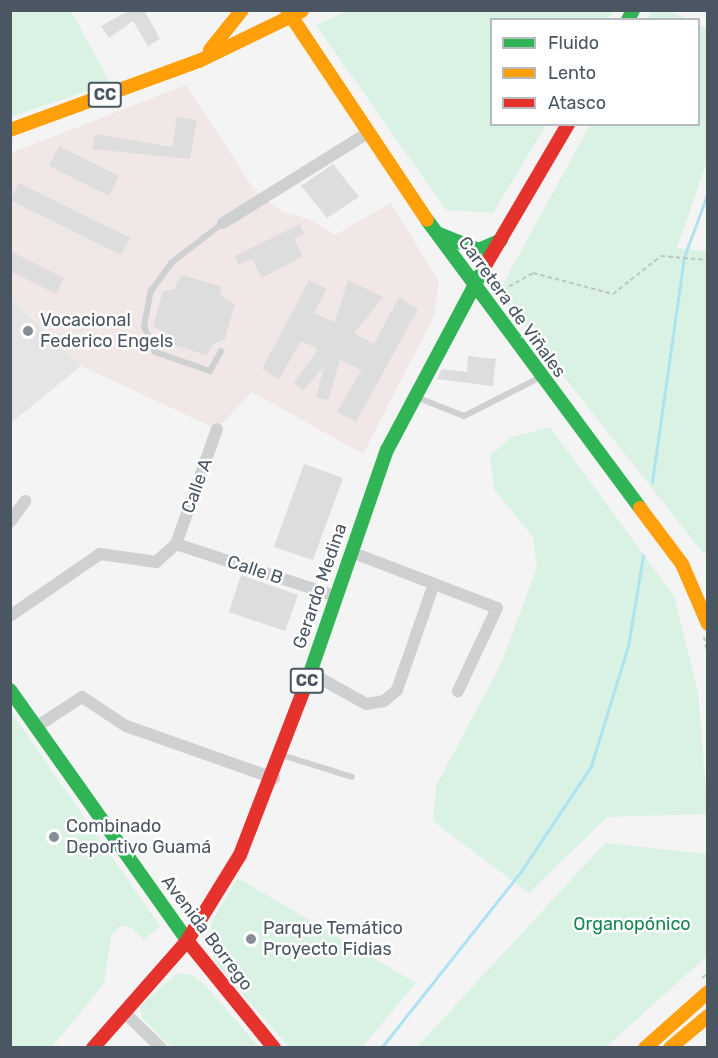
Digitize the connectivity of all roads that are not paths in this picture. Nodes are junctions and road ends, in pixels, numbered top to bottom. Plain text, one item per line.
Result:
1 (242, 10) edge
2 (293, 12) edge
3 (199, 61) junction
4 (566, 126) edge
5 (10, 130) edge
6 (369, 132) junction
7 (223, 223) joint
8 (435, 231) junction
9 (501, 240) junction
10 (474, 286) junction
11 (221, 351) dead end
12 (540, 376) junction
13 (413, 396) junction
14 (218, 429) dead end
15 (26, 501) dead end
16 (10, 522) edge
17 (176, 543) junction
18 (351, 552) junction
19 (434, 584) junction
20 (335, 596) junction
21 (10, 616) edge
22 (707, 620) edge
23 (309, 672) junction
24 (10, 690) edge
25 (458, 691) dead end
26 (36, 727) junction
27 (282, 755) junction
28 (352, 777) dead end
29 (274, 778) junction
30 (187, 941) junction
31 (708, 992) edge
32 (126, 1013) junction
33 (708, 1016) edge
34 (93, 1047) edge
35 (161, 1047) edge
36 (274, 1047) edge
37 (645, 1047) edge
38 (670, 1047) edge

1 - 3 main road
2 - 3 main road, CC
2 - 6 main road, Carretera de Viñales
3 - 5 main road, CC
4 - 9 main road, Gerardo Medina / CC
6 - 7 street
6 - 8 main road, Carretera de Viñales
7 - 11 lane
8 - 9 main road
8 - 10 main road, Carretera de Viñales
9 - 10 main road, Gerardo Medina / CC
10 - 12 main road, Carretera de Viñales
10 - 13 main road, Gerardo Medina / CC
12 - 13 lane
12 - 22 main road, Carretera de Viñales
13 - 18 main road, Gerardo Medina / CC
14 - 17 street, Calle A
15 - 16 street
17 - 20 street, Calle B
17 - 21 street
18 - 19 street
18 - 20 main road, Gerardo Medina / CC
19 - 23 street
19 - 25 street
20 - 23 main road, Gerardo Medina / CC
23 - 27 main road, Gerardo Medina / CC
24 - 26 main road, Avenida Borrego
26 - 29 street
26 - 30 main road, Avenida Borrego
27 - 28 lane
27 - 29 main road, Gerardo Medina / CC
29 - 30 main road, Gerardo Medina / CC
30 - 32 main road, Gerardo Medina / CC
30 - 36 main road, Avenida Borrego
31 - 37 main road
32 - 34 main road, Gerardo Medina / CC
32 - 35 street
33 - 38 main road

